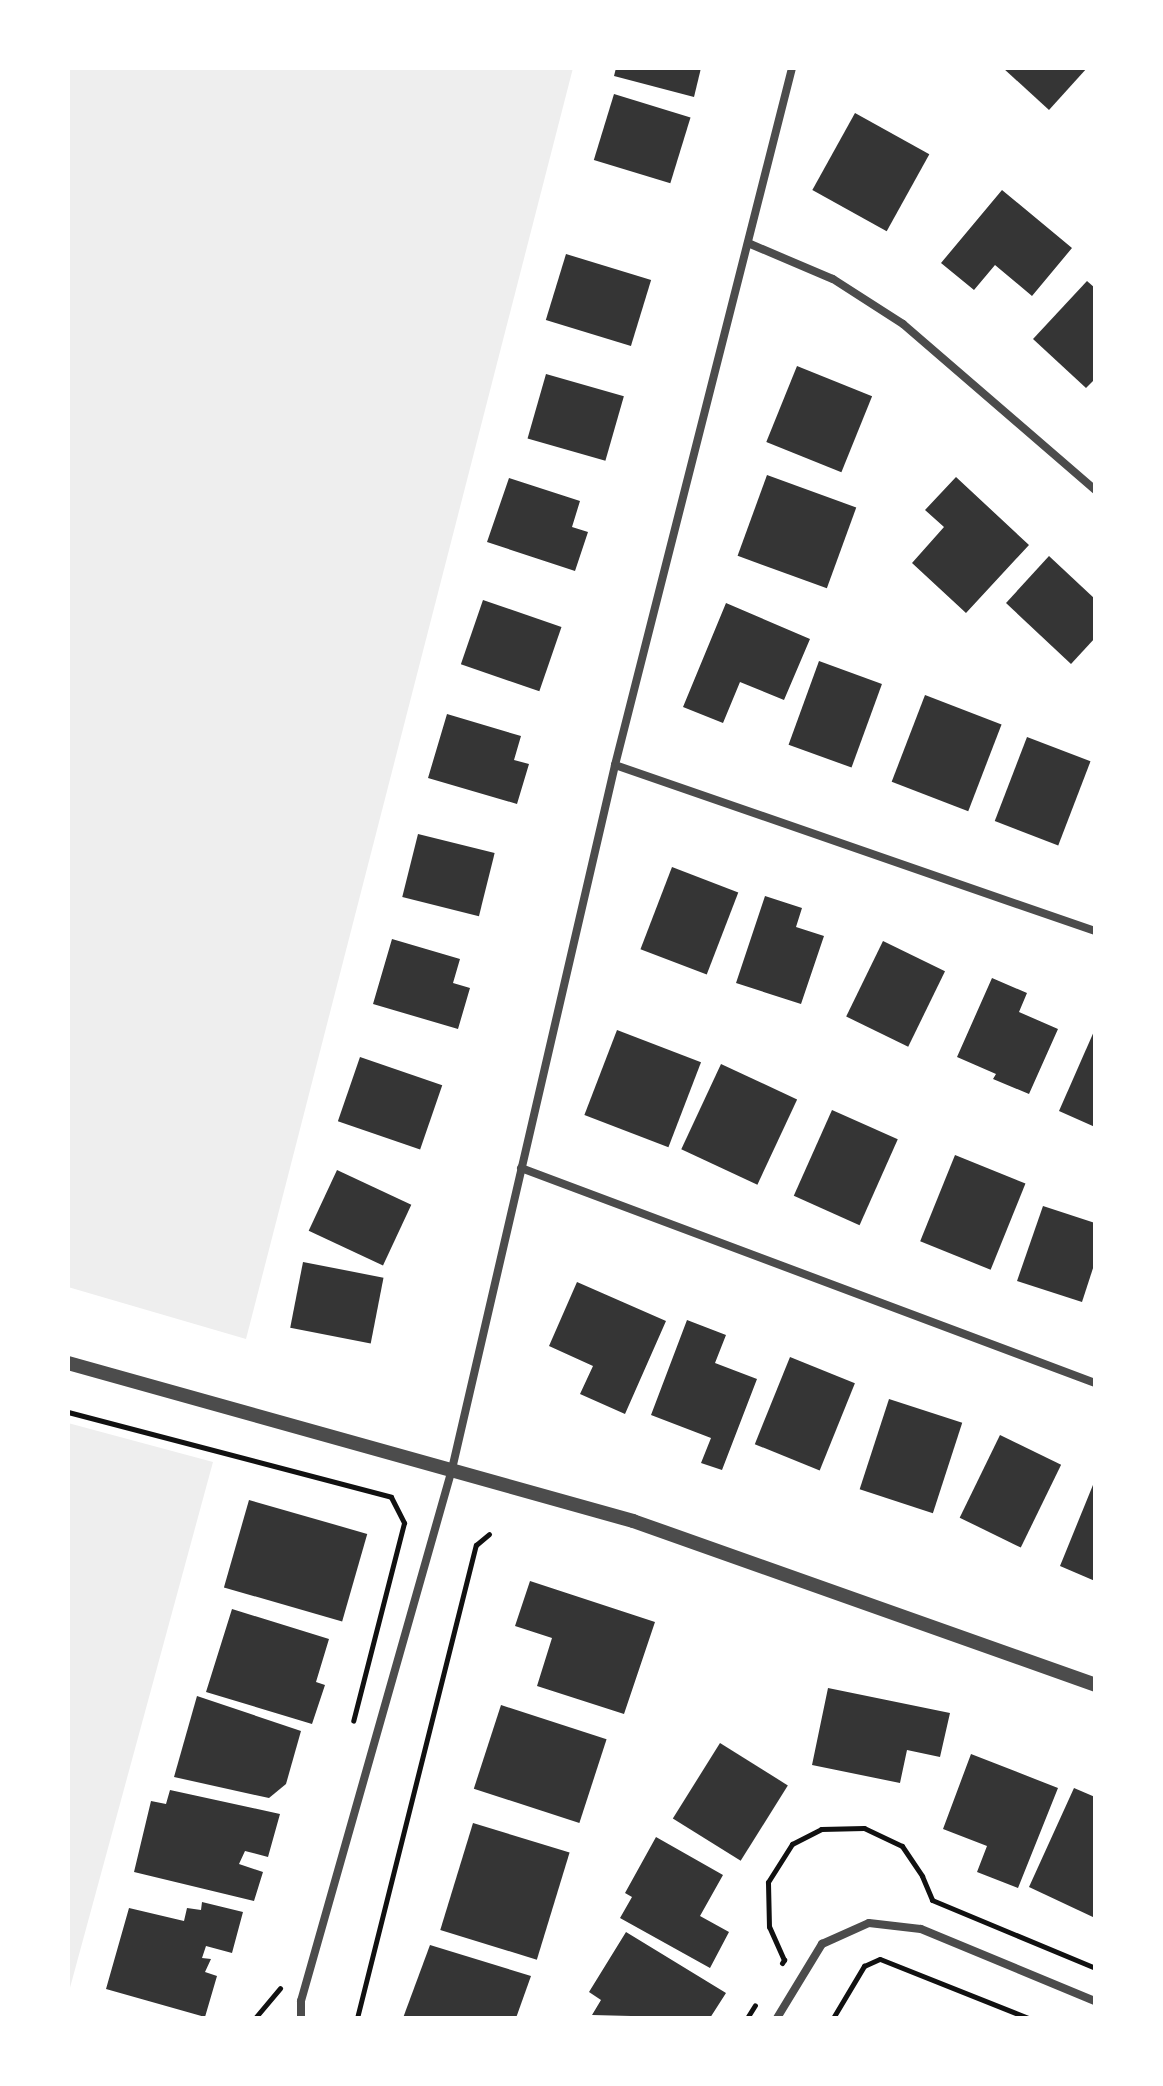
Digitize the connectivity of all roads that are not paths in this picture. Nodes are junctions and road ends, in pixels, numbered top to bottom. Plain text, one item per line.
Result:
1 (792, 68) edge
2 (748, 243) junction
3 (1095, 490) edge
4 (615, 765) junction
5 (1095, 931) edge
6 (521, 1168) junction
7 (68, 1363) edge
8 (1095, 1383) edge
9 (452, 1469) junction
10 (1095, 1685) edge
11 (1095, 2001) edge
12 (301, 2018) edge
13 (777, 2018) edge

1 - 2 street
2 - 3 street
2 - 4 street
4 - 5 street
4 - 6 street
6 - 8 street
6 - 9 street
7 - 9 street
9 - 10 street
9 - 12 street
11 - 13 street

